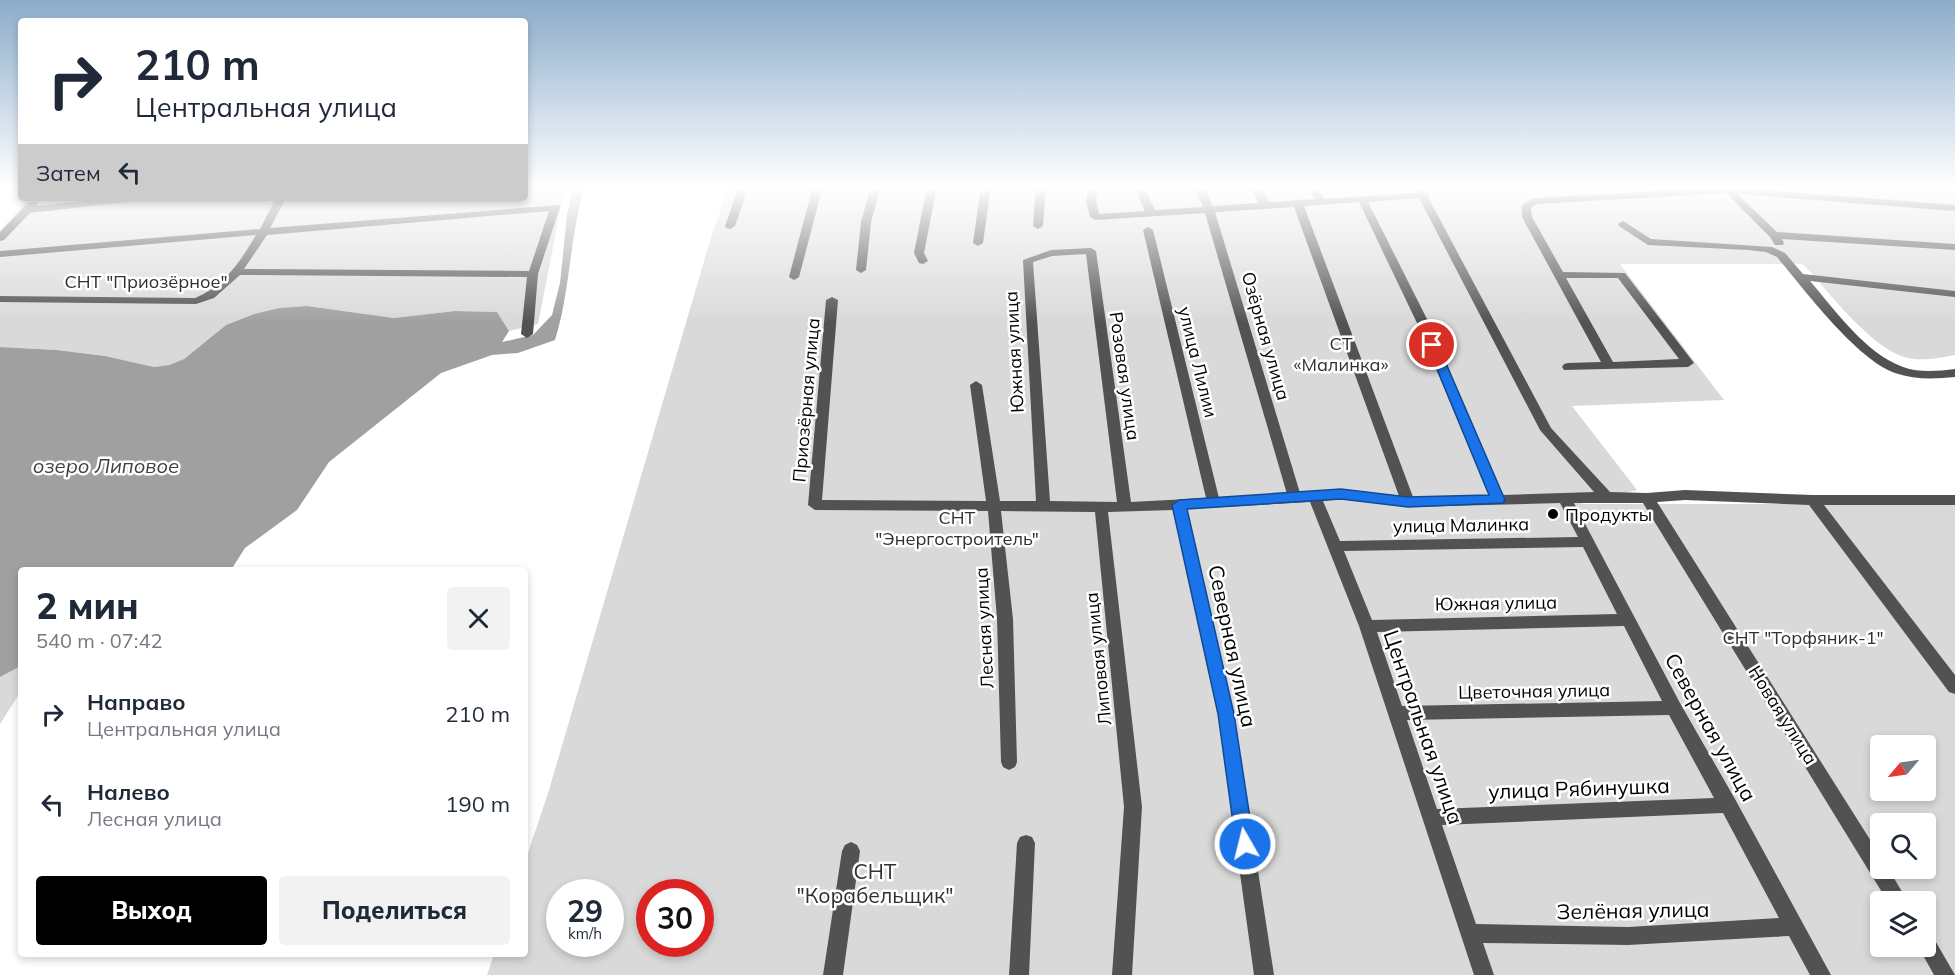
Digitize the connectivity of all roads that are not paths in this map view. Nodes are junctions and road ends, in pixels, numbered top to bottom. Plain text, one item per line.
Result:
1 (264, 231) edge
2 (258, 232) edge
3 (547, 232) edge
4 (806, 232) edge
5 (865, 232) edge
6 (923, 232) edge
7 (980, 232) edge
8 (1148, 232) edge
9 (1216, 232) edge
10 (1310, 232) edge
11 (1383, 232) edge
12 (1442, 232) edge
13 (1535, 232) edge
14 (1633, 232) edge
15 (1770, 232) edge
16 (1774, 235) junction
17 (978, 243) dead end
18 (1955, 247) edge
19 (1091, 251) joint
20 (0, 254) edge
21 (1781, 255) junction
22 (923, 261) dead end
23 (861, 270) dead end
24 (236, 272) junction
25 (533, 274) junction
26 (1558, 275) junction
27 (794, 277) dead end
28 (1800, 277) junction
29 (1955, 294) edge
30 (0, 299) edge
31 (832, 300) dead end
32 (528, 334) dead end
33 (1609, 366) junction
34 (1568, 367) dead end
35 (1955, 373) edge
36 (976, 385) dead end
37 (1606, 496) junction
38 (1315, 497) junction
39 (1647, 498) junction
40 (1296, 499) junction
41 (1565, 499) junction
42 (1498, 500) junction
43 (1813, 500) junction
44 (1955, 500) edge
45 (1408, 502) junction
46 (1214, 503) junction
47 (1043, 505) junction
48 (1179, 505) junction
49 (994, 507) junction
50 (1101, 507) junction
51 (1125, 507) junction
52 (1587, 542) junction
53 (1335, 546) junction
54 (1627, 620) junction
55 (1367, 626) junction
56 (1955, 687) edge
57 (1674, 708) junction
58 (1395, 713) junction
59 (1009, 762) dead end
60 (1729, 805) junction
61 (1430, 817) junction
62 (1026, 843) dead end
63 (851, 851) dead end
64 (1892, 891) edge
65 (1795, 926) junction
66 (1471, 933) junction
67 (1934, 957) edge
68 (833, 975) edge
69 (1019, 975) edge
70 (1122, 975) edge
71 (1264, 975) edge
72 (1484, 975) edge
73 (1821, 975) edge
74 (1945, 975) edge

1 - 24 street
2 - 20 street
3 - 25 street
4 - 27 street
5 - 23 street
6 - 22 street
7 - 17 street
8 - 46 street, улица Лилии
9 - 40 street, Озёрная улица
10 - 45 street
11 - 42 street
12 - 37 street
13 - 26 street
14 - 21 street
15 - 16 street
16 - 18 street
16 - 21 street
19 - 47 street, Южная улица
19 - 51 street, Розовая улица
21 - 28 street
24 - 25 street
24 - 30 street
25 - 32 street
26 - 33 street
26 - 33 street
28 - 29 street
28 - 35 street
31 - 49 street, Приозёрная улица
33 - 34 street
36 - 49 street, Лесная улица
37 - 39 street
37 - 41 street
38 - 40 street
38 - 45 street
38 - 53 street, Центральная улица
39 - 43 street
39 - 64 street, Новая улица
40 - 46 street
41 - 42 street
41 - 52 street, Северная улица
42 - 45 street
43 - 44 street
43 - 56 street
46 - 48 street
47 - 49 street
47 - 50 street
48 - 51 street
48 - 71 street, Северная улица
49 - 59 street, Лесная улица
50 - 51 street
50 - 70 street, Липовая улица
52 - 53 street, улица Малинка
52 - 54 street, Северная улица
53 - 55 street, Центральная улица
54 - 55 street, Южная улица
54 - 57 street, Северная улица
55 - 58 street, Центральная улица
57 - 58 street, Цветочная улица
57 - 60 street, Северная улица
58 - 61 street, Центральная улица
60 - 61 street, улица Рябинушка
60 - 65 street, Северная улица
61 - 66 street, Центральная улица
62 - 69 street
63 - 68 street
65 - 66 street, Зелёная улица
65 - 73 street, Северная улица
66 - 72 street, Центральная улица
67 - 74 street

